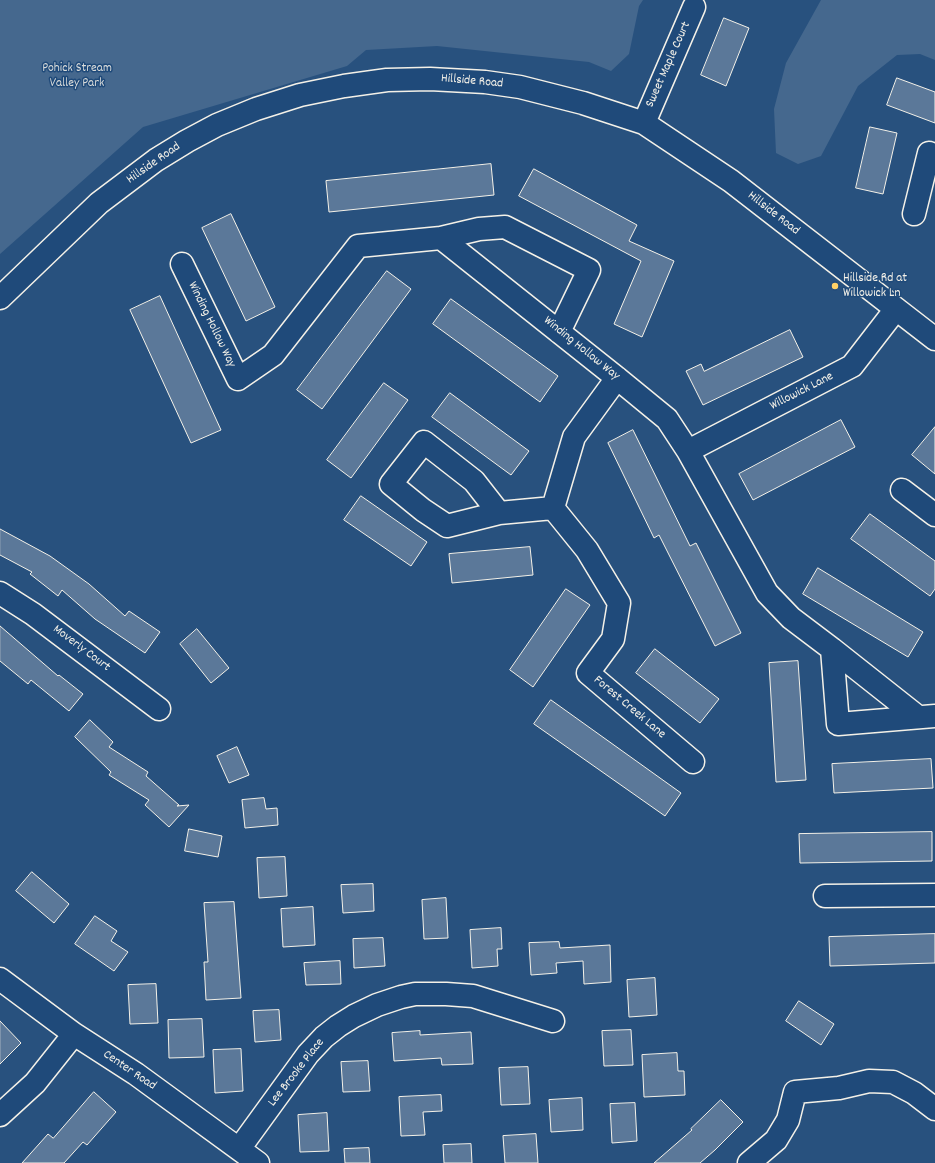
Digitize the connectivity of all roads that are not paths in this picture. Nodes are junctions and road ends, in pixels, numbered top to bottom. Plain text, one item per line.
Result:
1 (694, 7) dead end
2 (644, 123) junction
3 (935, 155) edge
4 (914, 214) dead end
5 (441, 238) junction
6 (182, 264) dead end
7 (0, 298) edge
8 (896, 309) junction
9 (559, 332) junction
10 (935, 339) edge
11 (617, 378) junction
12 (688, 451) junction
13 (902, 490) dead end
14 (553, 508) junction
15 (499, 513) junction
16 (935, 515) edge
17 (0, 593) edge
18 (832, 649) junction
19 (159, 709) dead end
20 (926, 716) edge
21 (693, 762) dead end
22 (935, 895) edge
23 (825, 896) dead end
24 (0, 979) edge
25 (553, 1021) dead end
26 (74, 1034) junction
27 (935, 1109) edge
28 (0, 1115) edge
29 (239, 1149) junction
30 (258, 1163) edge
31 (749, 1163) edge

1 - 2 street, Sweet Maple Court
2 - 7 street, Hillside Road
2 - 8 street, Hillside Road
3 - 4 street
5 - 6 street, Winding Hollow Way
5 - 9 street, Winding Hollow Way
5 - 9 street
8 - 10 street, Hillside Road
8 - 12 street, Willowick Lane
9 - 11 street, Winding Hollow Way
11 - 12 street, Winding Hollow Way
11 - 14 street
12 - 18 street, Winding Hollow Way
13 - 16 street
14 - 15 street
14 - 21 street, Forest Creek Lane
15 - 15 street
17 - 19 street, Moverly Court
18 - 20 street, Winding Hollow Way
18 - 20 street
22 - 23 street
24 - 26 street, Center Road
25 - 29 street, Lee Brooke Place
26 - 28 street
26 - 29 street, Center Road
27 - 31 street
29 - 30 street, Center Road

